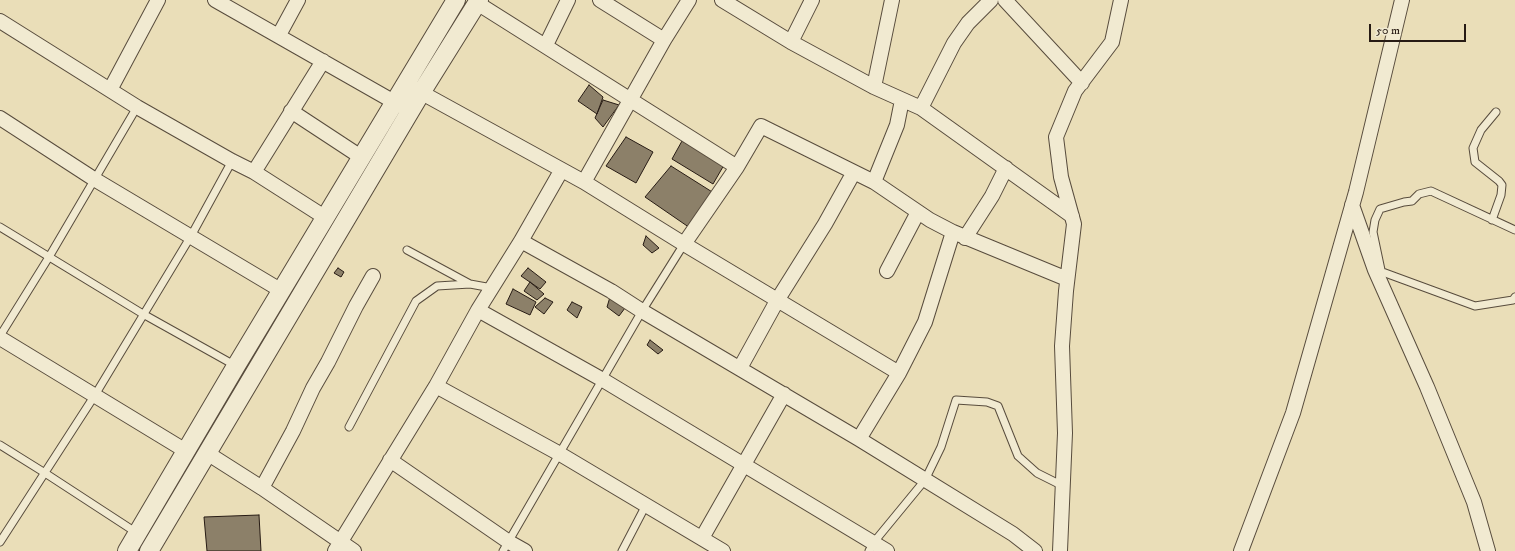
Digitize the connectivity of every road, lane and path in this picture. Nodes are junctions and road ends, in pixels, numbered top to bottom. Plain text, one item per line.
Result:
1 (158, 0) edge
2 (298, 0) edge
3 (456, 0) edge
4 (568, 0) edge
5 (600, 0) edge
6 (689, 0) edge
7 (722, 0) edge
8 (812, 0) edge
9 (892, 0) edge
10 (991, 0) edge
11 (1005, 0) edge
12 (1121, 0) edge
13 (1402, 0) edge
14 (225, 2) edge
15 (478, 2) edge
16 (0, 21) edge
17 (278, 35) junction
18 (664, 40) junction
19 (791, 42) junction
20 (546, 46) junction
21 (323, 61) junction
22 (1082, 83) junction
23 (405, 84) junction
24 (874, 87) junction
25 (110, 90) junction
26 (421, 93) junction
27 (631, 100) junction
28 (902, 100) junction
29 (394, 102) junction
30 (137, 107) junction
31 (921, 108) junction
32 (291, 111) junction
33 (410, 111) junction
34 (1496, 112) dead end
35 (1, 122) edge
36 (362, 157) junction
37 (232, 161) junction
38 (736, 167) junction
39 (1006, 168) junction
40 (561, 170) junction
41 (254, 172) junction
42 (854, 172) junction
43 (94, 179) junction
44 (584, 182) junction
45 (874, 182) junction
46 (1352, 204) junction
47 (918, 212) junction
48 (1072, 216) junction
49 (326, 218) junction
50 (1492, 220) junction
51 (0, 227) edge
52 (1515, 230) edge
53 (959, 235) junction
54 (192, 236) junction
55 (521, 241) junction
56 (684, 244) junction
57 (407, 250) dead end
58 (49, 257) junction
59 (887, 271) dead end
60 (1379, 271) junction
61 (373, 276) dead end
62 (1067, 279) junction
63 (470, 284) junction
64 (492, 288) junction
65 (282, 291) junction
66 (778, 299) junction
67 (1514, 299) edge
68 (478, 310) junction
69 (642, 311) junction
70 (143, 314) junction
71 (0, 337) edge
72 (236, 366) junction
73 (740, 368) junction
74 (899, 373) junction
75 (603, 380) junction
76 (436, 386) junction
77 (784, 394) junction
78 (95, 395) junction
79 (349, 427) dead end
80 (859, 439) junction
81 (0, 445) edge
82 (186, 451) junction
83 (207, 453) junction
84 (560, 454) junction
85 (390, 460) junction
86 (744, 465) junction
87 (46, 473) junction
88 (925, 480) junction
89 (1063, 486) junction
90 (262, 488) junction
91 (646, 506) junction
92 (137, 533) junction
93 (702, 538) junction
94 (0, 542) edge
95 (506, 546) edge
96 (338, 547) edge
97 (871, 547) edge
98 (127, 551) edge
99 (149, 551) edge
100 (354, 551) edge
101 (525, 551) edge
102 (622, 551) edge
103 (723, 551) edge
104 (887, 551) edge
105 (1035, 551) edge
106 (1060, 551) edge
107 (1241, 551) edge
108 (1488, 551) edge

1 - 25 street
2 - 17 street
3 - 23 street
4 - 20 street
5 - 18 street
6 - 18 street
7 - 19 street
8 - 19 street
9 - 24 street
10 - 31 street
11 - 22 street
12 - 22 street
13 - 46 street
14 - 17 street
15 - 20 street
15 - 26 street
16 - 25 street
17 - 21 street
18 - 27 street
19 - 24 street
20 - 27 street
21 - 29 street
21 - 32 street
22 - 48 street
23 - 26 street
23 - 29 street
24 - 28 street
25 - 30 street
26 - 33 street
26 - 40 street
27 - 38 street
27 - 44 street
28 - 31 street
28 - 45 street
29 - 33 street
29 - 36 street
30 - 37 street
30 - 43 lane
31 - 39 street
32 - 36 street
32 - 41 street
33 - 83 street
34 - 50 lane
35 - 43 street
36 - 49 street
37 - 41 street
37 - 54 lane
38 - 42 street
38 - 56 street
39 - 48 street
39 - 53 street
40 - 44 street
40 - 55 street
41 - 49 street
42 - 45 street
42 - 66 street
43 - 54 street
43 - 58 lane
44 - 56 street
45 - 47 street
46 - 60 street
46 - 107 street
47 - 53 street
47 - 59 street
48 - 62 street
49 - 65 street
50 - 52 lane
50 - 60 lane
51 - 58 lane
53 - 62 street
53 - 74 street
54 - 65 street
54 - 70 lane
55 - 64 street
55 - 69 street
56 - 66 street
56 - 69 lane
57 - 63 lane
58 - 70 lane
58 - 71 lane
60 - 67 lane
60 - 108 street
61 - 90 street
62 - 89 street
63 - 64 lane
63 - 79 lane
64 - 68 street
65 - 72 street
66 - 73 street
66 - 74 street
68 - 75 street
68 - 76 street
69 - 73 street
69 - 75 lane
70 - 72 lane
70 - 78 lane
71 - 78 street
72 - 82 street
73 - 77 street
74 - 80 street
75 - 84 lane
75 - 86 street
76 - 84 street
76 - 85 street
77 - 80 street
77 - 86 street
78 - 82 street
78 - 87 lane
80 - 88 street
81 - 87 lane
82 - 92 street
83 - 90 street
83 - 99 street
84 - 91 street
84 - 95 lane
85 - 95 street
85 - 96 street
86 - 93 street
86 - 97 street
87 - 92 lane
87 - 94 lane
88 - 89 lane
88 - 97 lane
88 - 105 street
89 - 106 street
90 - 96 street
91 - 93 street
91 - 102 lane
92 - 98 street
93 - 103 street
95 - 101 street
96 - 100 street
97 - 104 street

